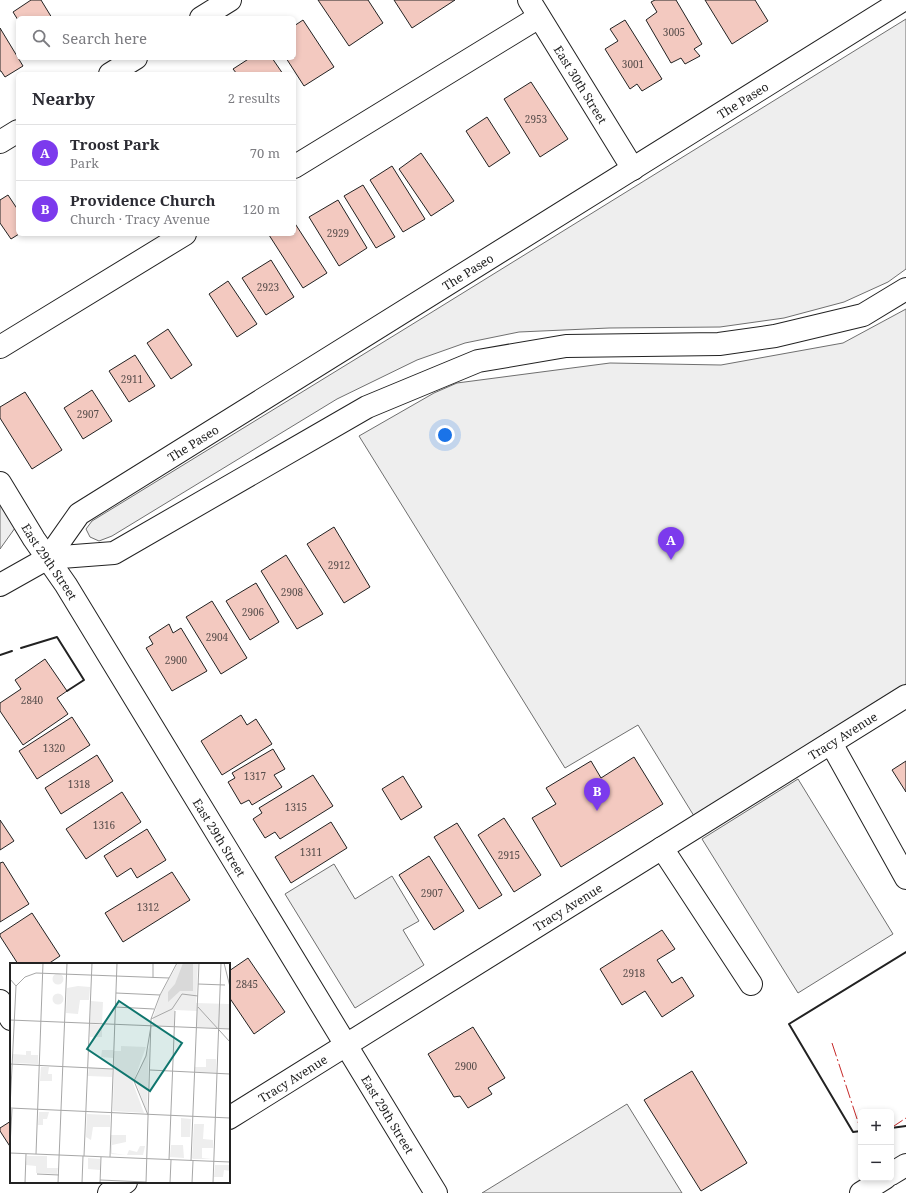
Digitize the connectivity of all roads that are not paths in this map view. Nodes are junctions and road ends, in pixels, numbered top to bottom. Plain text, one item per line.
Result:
1 (230, 0) edge
2 (903, 0) edge
3 (534, 8) edge
4 (203, 16) edge
5 (133, 60) edge
6 (113, 72) edge
7 (16, 132) edge
8 (0, 142) edge
9 (296, 166) edge
10 (633, 169) junction
11 (182, 236) edge
12 (906, 289) edge
13 (0, 347) edge
14 (0, 483) edge
15 (48, 558) junction
16 (0, 585) edge
17 (906, 696) edge
18 (831, 743) junction
19 (662, 848) junction
20 (906, 878) edge
21 (750, 984) dead end
22 (0, 1001) edge
23 (10, 1017) edge
24 (345, 1046) junction
25 (230, 1117) edge
26 (906, 1165) edge
27 (879, 1184) edge
28 (436, 1193) edge

1 - 4 main road
2 - 10 main road, The Paseo
3 - 9 main road
3 - 10 main road, East 30th Street
5 - 6 main road
7 - 8 main road
10 - 15 main road, The Paseo
11 - 13 main road
12 - 15 main road, The Paseo
14 - 15 main road, East 29th Street
15 - 16 main road, The Paseo
15 - 24 main road, East 29th Street
17 - 18 main road, Tracy Avenue
18 - 19 main road, Tracy Avenue
18 - 20 main road
19 - 21 main road
19 - 24 main road, Tracy Avenue
22 - 23 main road
24 - 25 main road, Tracy Avenue
24 - 28 main road, East 29th Street
26 - 27 main road

